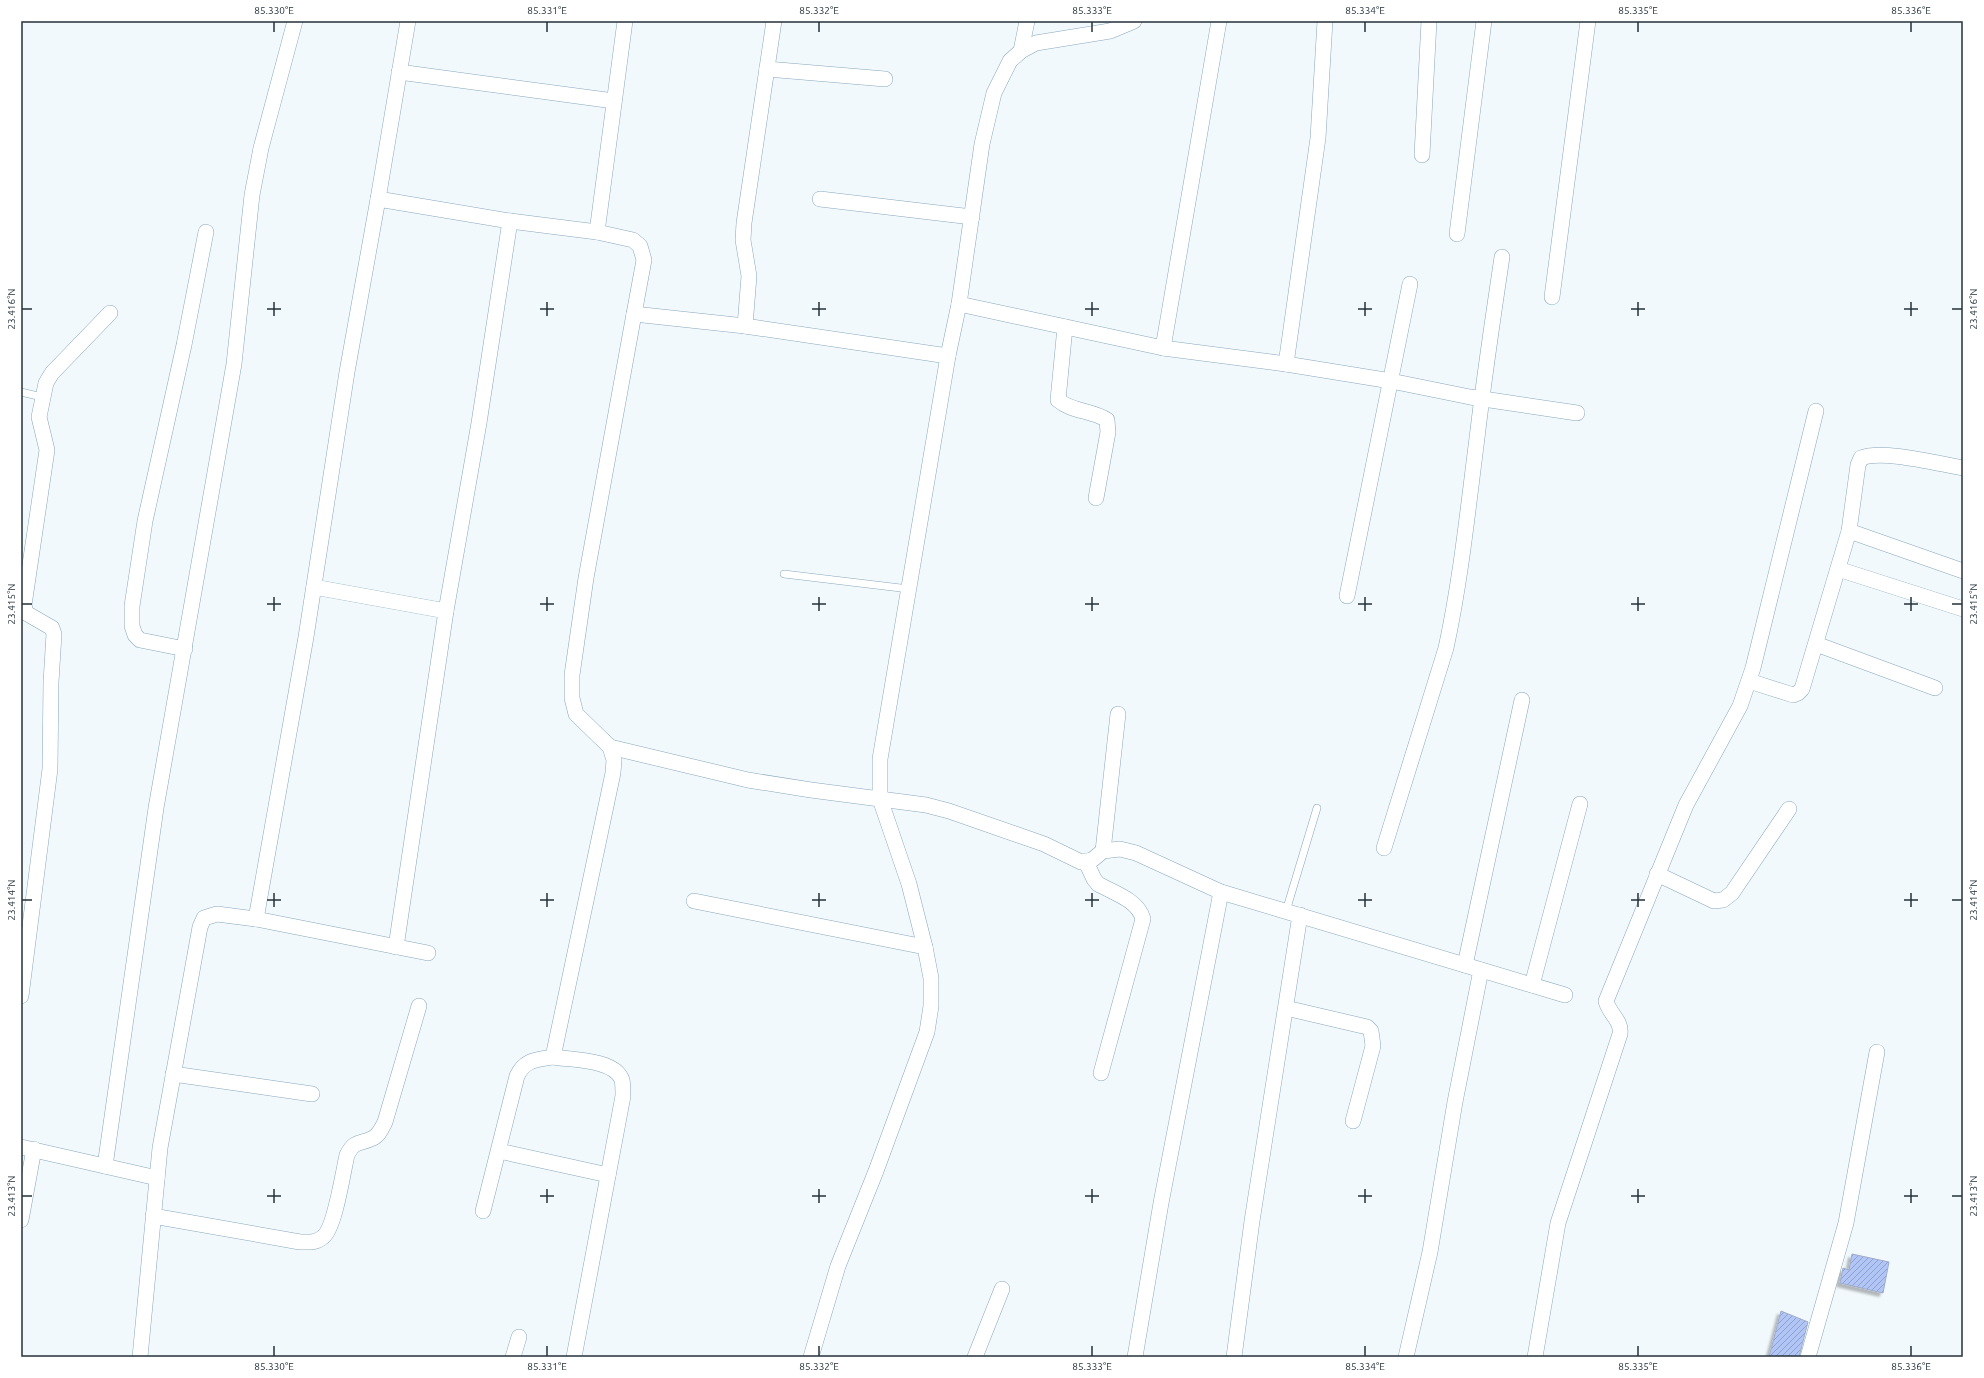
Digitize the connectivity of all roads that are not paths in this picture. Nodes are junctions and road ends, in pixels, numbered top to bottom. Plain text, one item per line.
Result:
1 (295, 21) edge
2 (408, 21) edge
3 (625, 21) edge
4 (774, 21) edge
5 (1027, 21) edge
6 (1134, 21) edge
7 (1219, 21) edge
8 (1325, 21) edge
9 (1429, 21) edge
10 (1484, 21) edge
11 (1588, 21) edge
12 (1022, 51) junction
13 (767, 69) junction
14 (399, 72) junction
15 (885, 79) dead end
16 (614, 101) junction
17 (1422, 155) dead end
18 (378, 199) junction
19 (820, 199) dead end
20 (972, 216) junction
21 (510, 221) junction
22 (206, 232) dead end
23 (597, 232) junction
24 (1457, 234) dead end
25 (1502, 257) dead end
26 (1410, 284) dead end
27 (1552, 298) dead end
28 (959, 304) junction
29 (110, 313) dead end
30 (634, 314) junction
31 (745, 326) junction
32 (1065, 327) junction
33 (1163, 348) junction
34 (948, 356) junction
35 (1286, 364) junction
36 (1391, 381) junction
37 (21, 392) edge
38 (42, 396) junction
39 (1482, 399) junction
40 (1816, 411) dead end
41 (1577, 413) dead end
42 (1963, 468) edge
43 (1096, 498) dead end
44 (1849, 531) junction
45 (1838, 569) junction
46 (1963, 571) edge
47 (784, 574) dead end
48 (314, 587) junction
49 (909, 589) junction
50 (1348, 596) dead end
51 (1963, 609) edge
52 (446, 611) junction
53 (1816, 644) junction
54 (185, 649) junction
55 (1748, 682) junction
56 (1935, 688) dead end
57 (1522, 700) dead end
58 (1118, 714) dead end
59 (610, 747) junction
60 (880, 799) junction
61 (1580, 804) dead end
62 (1317, 808) dead end
63 (1789, 809) dead end
64 (1384, 848) dead end
65 (1103, 851) junction
66 (1086, 862) junction
67 (1657, 874) junction
68 (1221, 892) junction
69 (694, 900) dead end
70 (1293, 913) junction
71 (256, 919) junction
72 (396, 947) junction
73 (925, 947) junction
74 (428, 954) dead end
75 (1465, 965) junction
76 (1481, 970) junction
77 (1532, 985) junction
78 (1566, 995) dead end
79 (21, 996) edge
80 (419, 1006) dead end
81 (1286, 1008) junction
82 (1877, 1052) dead end
83 (553, 1057) junction
84 (1101, 1073) dead end
85 (173, 1074) junction
86 (312, 1094) dead end
87 (1353, 1121) dead end
88 (27, 1148) edge
89 (498, 1151) junction
90 (105, 1166) junction
91 (608, 1175) junction
92 (157, 1178) junction
93 (483, 1211) dead end
94 (153, 1216) junction
95 (21, 1220) edge
96 (1002, 1289) dead end
97 (519, 1337) dead end
98 (140, 1357) edge
99 (513, 1357) edge
100 (574, 1357) edge
101 (811, 1357) edge
102 (975, 1357) edge
103 (1135, 1357) edge
104 (1234, 1357) edge
105 (1406, 1357) edge
106 (1534, 1357) edge
107 (1808, 1357) edge

1 - 54 street
2 - 14 street
3 - 16 street
4 - 13 street
5 - 12 street
6 - 12 street
7 - 33 street
8 - 35 street
9 - 17 street
10 - 24 street
11 - 27 street
12 - 20 street
13 - 15 street
13 - 31 street
14 - 16 street
14 - 18 street
16 - 23 street
18 - 21 street
18 - 48 street
19 - 20 street
20 - 28 street
21 - 23 street
21 - 52 street
22 - 54 street
23 - 30 street
25 - 39 street
26 - 36 street
28 - 32 street
28 - 34 street
29 - 38 street
30 - 31 street
30 - 59 street
31 - 34 street
32 - 33 street
32 - 43 street
33 - 35 street
34 - 49 street
35 - 36 street
36 - 39 street
36 - 50 street
37 - 38 lane
38 - 79 street
39 - 41 street
39 - 64 street
40 - 55 street
42 - 44 street
44 - 45 street
44 - 46 street
45 - 51 street
45 - 53 street
47 - 49 lane
48 - 52 street
48 - 71 street
49 - 60 street
52 - 72 street
53 - 55 street
53 - 56 street
54 - 90 street
55 - 67 street
57 - 75 street
58 - 65 street
59 - 60 street
59 - 83 street
60 - 66 street
60 - 73 street
61 - 77 street
62 - 70 lane
63 - 67 street
65 - 66 street
65 - 68 street
66 - 84 street
67 - 106 street
68 - 70 street
68 - 103 street
69 - 73 street
70 - 75 street
70 - 81 street
71 - 72 street
71 - 85 street
72 - 74 street
73 - 101 street
75 - 76 street
76 - 77 street
76 - 105 street
77 - 78 street
80 - 94 street
81 - 87 street
81 - 104 street
82 - 107 street
83 - 89 street
83 - 91 street
85 - 86 street
85 - 92 street
88 - 90 street
88 - 95 street
89 - 91 street
89 - 93 street
90 - 92 street
91 - 100 street
92 - 94 street
94 - 98 street
96 - 102 street
97 - 99 street

